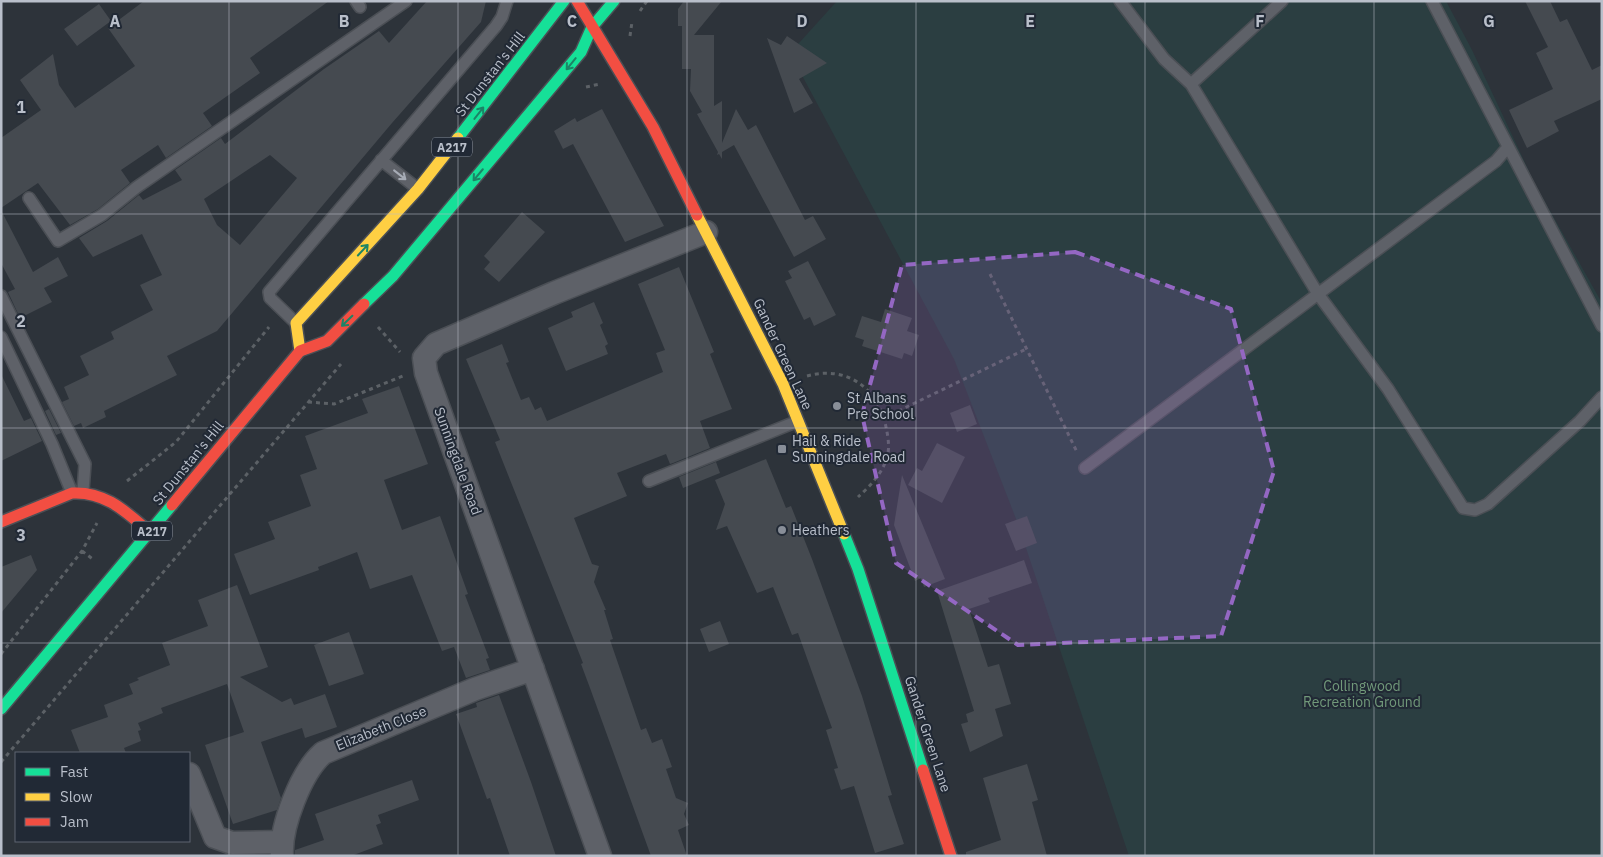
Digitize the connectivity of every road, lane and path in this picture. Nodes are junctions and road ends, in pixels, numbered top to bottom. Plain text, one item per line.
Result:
1 (406, 1) edge
2 (507, 1) edge
3 (564, 1) edge
4 (576, 1) edge
5 (614, 1) edge
6 (647, 1) edge
7 (1120, 1) edge
8 (1282, 1) edge
9 (1432, 1) edge
10 (592, 27) junction
11 (632, 42) dead end
12 (1191, 84) junction
13 (1508, 147) junction
14 (381, 160) junction
15 (418, 190) junction
16 (29, 198) dead end
17 (706, 232) junction
18 (990, 274) dead end
19 (1318, 294) junction
20 (1, 296) edge
21 (272, 323) dead end
22 (296, 323) junction
23 (1602, 326) edge
24 (370, 331) dead end
25 (1, 337) edge
26 (1026, 349) junction
27 (300, 350) junction
28 (424, 358) junction
29 (345, 359) dead end
30 (783, 384) junction
31 (1602, 397) edge
32 (308, 402) junction
33 (884, 418) junction
34 (798, 421) junction
35 (1085, 468) joint
36 (129, 478) dead end
37 (649, 481) dead end
38 (78, 492) junction
39 (835, 512) junction
40 (1, 522) edge
41 (97, 523) dead end
42 (151, 533) junction
43 (1, 654) edge
44 (533, 668) junction
45 (1, 709) edge
46 (1, 762) edge
47 (190, 776) edge
48 (282, 849) edge
49 (600, 856) edge
50 (951, 856) edge

1 - 16 lane
2 - 14 lane
15 -> 3 main road, St Dunstan's Hill / A217
4 - 10 main road, Gander Green Lane
5 - 10 main road, A217
6 - 11 path
7 - 12 lane
8 - 12 lane
9 - 13 lane
10 - 17 main road, Gander Green Lane
10 -> 27 main road, A217
12 - 19 lane
13 - 19 lane
13 - 23 lane
14 -> 15 lane
14 - 22 lane
22 -> 15 main road, St Dunstan's Hill / A217
17 - 28 street
17 - 30 main road, Gander Green Lane
18 - 26 path
19 - 31 lane
19 - 35 lane
20 - 38 lane
21 - 36 path
22 - 27 main road
24 - 28 path
25 - 38 lane
26 - 33 path
26 - 35 path
27 - 42 main road, St Dunstan's Hill / A217
28 - 32 path
28 - 44 street, Sunningdale Road
29 - 32 path
30 - 33 path
30 - 34 main road, Gander Green Lane
32 - 46 path
33 - 39 path
34 - 37 lane
34 - 39 main road, Gander Green Lane
38 - 40 main road
38 - 42 main road
39 - 50 main road, Gander Green Lane
41 - 43 path
42 - 45 main road, St Dunstan's Hill / A217
44 - 48 street, Elizabeth Close
44 - 49 street, Sunningdale Road
47 - 48 street, Elizabeth Close

